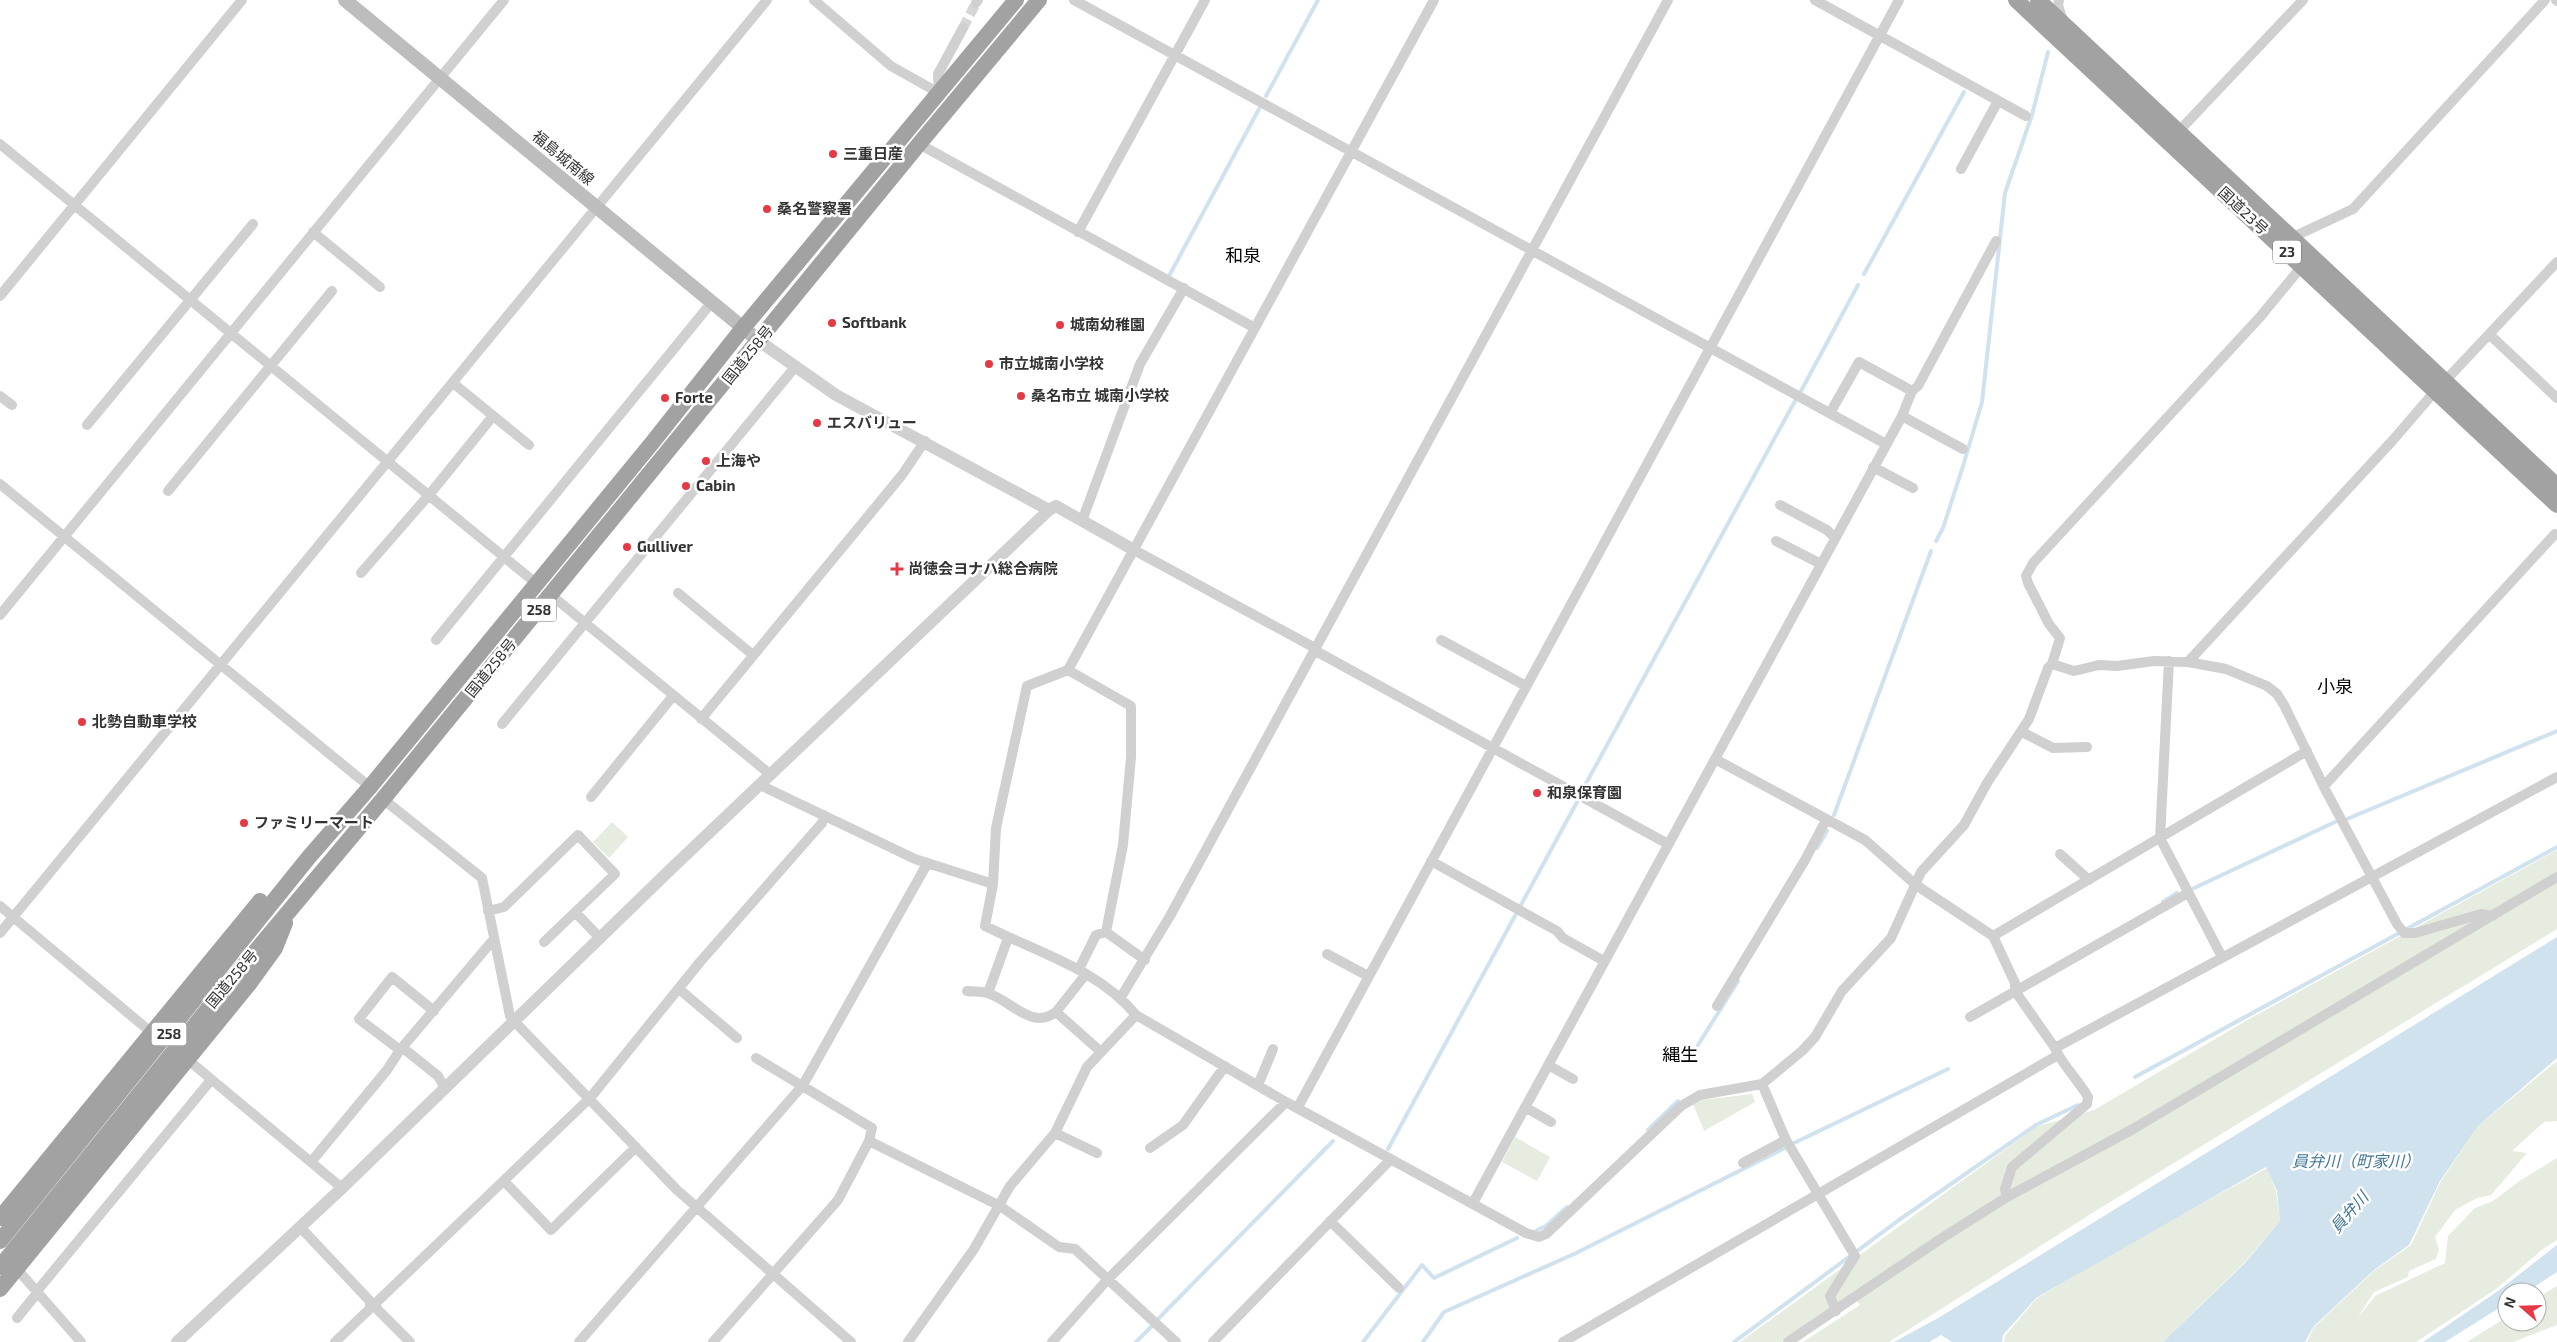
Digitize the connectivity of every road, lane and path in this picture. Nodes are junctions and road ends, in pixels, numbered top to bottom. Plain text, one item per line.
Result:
1 (242, 0) edge
2 (345, 0) edge
3 (504, 0) edge
4 (767, 0) edge
5 (814, 0) edge
6 (1016, 0) edge
7 (1040, 0) edge
8 (1074, 0) edge
9 (1206, 0) edge
10 (1434, 0) edge
11 (1668, 0) edge
12 (1815, 0) edge
13 (1899, 0) edge
14 (2016, 0) edge
15 (2038, 0) edge
16 (2059, 0) edge
17 (2303, 0) edge
18 (2544, 0) edge
19 (2064, 24) junction
20 (963, 28) tunnel mouth
21 (1879, 36) junction
22 (1175, 55) junction
23 (440, 79) junction
24 (938, 92) junction
25 (1998, 101) junction
26 (2026, 116) dead end
27 (2178, 132) junction
28 (0, 144) edge
29 (918, 144) junction
30 (1352, 152) junction
31 (1961, 168) dead end
32 (75, 205) junction
33 (597, 208) junction
34 (253, 224) dead end
35 (313, 232) junction
36 (1078, 232) junction
37 (2291, 238) junction
38 (1996, 241) dead end
39 (1532, 250) junction
40 (2557, 262) edge
41 (2302, 266) junction
42 (380, 287) dead end
43 (1184, 288) junction
44 (332, 291) dead end
45 (0, 296) edge
46 (191, 300) junction
47 (712, 302) junction
48 (743, 328) junction
49 (1255, 328) junction
50 (230, 333) junction
51 (2490, 335) junction
52 (759, 341) junction
53 (1710, 348) junction
54 (270, 366) junction
55 (795, 367) junction
56 (453, 383) junction
57 (2440, 385) junction
58 (1912, 391) junction
59 (0, 396) edge
60 (2557, 398) edge
61 (12, 405) dead end
62 (1830, 414) junction
63 (493, 416) junction
64 (1902, 416) junction
65 (87, 425) dead end
66 (925, 441) junction
67 (1886, 444) junction
68 (529, 445) dead end
69 (1963, 449) dead end
70 (388, 461) junction
71 (1873, 467) junction
72 (0, 484) edge
73 (2557, 486) edge
74 (1912, 488) dead end
75 (168, 491) dead end
76 (429, 496) junction
77 (2557, 504) edge
78 (1780, 505) dead end
79 (1049, 510) junction
80 (1082, 521) junction
81 (2555, 534) dead end
82 (64, 536) junction
83 (1835, 538) junction
84 (1776, 540) dead end
85 (1134, 550) junction
86 (504, 557) junction
87 (1821, 564) junction
88 (361, 573) dead end
89 (537, 584) junction
90 (678, 594) dead end
91 (551, 595) junction
92 (0, 615) edge
93 (585, 623) junction
94 (436, 640) dead end
95 (1441, 640) dead end
96 (1314, 649) junction
97 (753, 655) junction
98 (2169, 661) junction
99 (2188, 662) junction
100 (221, 664) junction
101 (2052, 664) junction
102 (1068, 670) junction
103 (1526, 686) junction
104 (673, 696) junction
105 (701, 719) junction
106 (502, 724) dead end
107 (2022, 732) junction
108 (2087, 747) dead end
109 (1492, 748) junction
110 (2307, 751) junction
111 (1715, 759) junction
112 (770, 776) junction
113 (2557, 777) edge
114 (760, 785) junction
115 (2324, 786) junction
116 (370, 788) junction
117 (591, 796) dead end
118 (384, 799) junction
119 (824, 816) junction
120 (1826, 820) junction
121 (2160, 838) junction
122 (1668, 844) junction
123 (2060, 854) dead end
124 (309, 857) junction
125 (1431, 861) junction
126 (927, 864) junction
127 (2372, 876) junction
128 (2557, 877) edge
129 (2089, 880) junction
130 (993, 884) junction
131 (1916, 885) junction
132 (2188, 892) junction
133 (0, 906) edge
134 (290, 910) junction
135 (488, 911) junction
136 (575, 912) junction
137 (13, 916) junction
138 (2493, 916) junction
139 (1106, 932) junction
140 (0, 933) edge
141 (1993, 936) junction
142 (600, 938) junction
143 (1008, 938) junction
144 (494, 939) junction
145 (544, 942) dead end
146 (1327, 954) dead end
147 (2222, 957) junction
148 (1145, 960) junction
149 (1604, 961) junction
150 (1082, 971) junction
151 (1368, 976) junction
152 (678, 990) junction
153 (967, 991) dead end
154 (2015, 991) junction
155 (988, 993) junction
156 (1121, 997) junction
157 (1716, 1006) dead end
158 (434, 1011) junction
159 (1056, 1012) junction
160 (1136, 1015) junction
161 (1970, 1017) dead end
162 (514, 1021) junction
163 (152, 1034) junction
164 (737, 1038) dead end
165 (402, 1049) junction
166 (1273, 1049) dead end
167 (1100, 1051) junction
168 (2057, 1051) junction
169 (756, 1058) dead end
170 (187, 1059) junction
171 (1548, 1065) junction
172 (1225, 1066) junction
173 (1573, 1079) dead end
174 (211, 1080) junction
175 (1762, 1084) junction
176 (803, 1085) junction
177 (1258, 1085) junction
178 (445, 1088) junction
179 (590, 1098) junction
180 (1286, 1102) junction
181 (1298, 1107) junction
182 (1525, 1107) junction
183 (1551, 1122) dead end
184 (1054, 1133) junction
185 (1786, 1140) junction
186 (869, 1141) junction
187 (636, 1147) junction
188 (1150, 1148) dead end
189 (1097, 1153) dead end
190 (1391, 1159) junction
191 (311, 1162) junction
192 (1743, 1162) dead end
193 (504, 1181) junction
194 (342, 1188) junction
195 (1819, 1194) junction
196 (2007, 1197) junction
197 (1473, 1203) junction
198 (698, 1206) junction
199 (1000, 1206) junction
200 (32, 1214) junction
201 (0, 1218) edge
202 (1330, 1221) junction
203 (300, 1227) junction
204 (0, 1241) edge
205 (0, 1267) edge
206 (16, 1269) junction
207 (773, 1273) junction
208 (1108, 1279) junction
209 (1399, 1288) dead end
210 (0, 1290) edge
211 (38, 1292) junction
212 (373, 1306) junction
213 (1836, 1312) junction
214 (17, 1318) dead end
215 (82, 1342) edge
216 (177, 1342) edge
217 (335, 1342) edge
218 (410, 1342) edge
219 (579, 1342) edge
220 (713, 1342) edge
221 (851, 1342) edge
222 (908, 1342) edge
223 (1052, 1342) edge
224 (1176, 1342) edge
225 (1213, 1342) edge
226 (1563, 1342) edge
227 (1788, 1342) edge

1 - 32 street
2 - 23 main road, 福島城南線
3 - 23 street
4 - 33 street
5 - 24 street
6 - 24 highway, 国道258号 / 258
7 - 29 highway, 国道258号 / 258
8 - 22 street
9 - 22 street
10 - 30 street
11 - 39 street
12 - 21 street
13 - 21 street
14 - 41 highway, 国道23号 / 23
15 - 19 highway, 国道23号 / 23
16 - 19 street
17 - 27 street
18 - 37 street
19 - 27 highway, 国道23号 / 23
20 - 24 street
21 - 25 street
21 - 53 street
22 - 30 street
22 - 36 street
23 - 33 main road, 福島城南線
23 - 35 street
24 - 48 highway, 国道258号 / 258
25 - 26 street
25 - 31 street
27 - 37 highway, 国道23号 / 23
28 - 32 street
29 - 36 street
29 - 52 highway, 国道258号 / 258
30 - 39 street
30 - 49 street
32 - 45 street
32 - 46 street
33 - 47 main road, 福島城南線
33 - 56 street
34 - 46 street
35 - 42 street
35 - 50 street
36 - 43 street
37 - 57 highway, 国道23号 / 23
38 - 58 street
39 - 53 street
39 - 96 street
40 - 51 street
41 - 57 highway, 国道23号 / 23
41 - 101 street
43 - 49 street
43 - 80 street
44 - 54 street
46 - 50 street
46 - 65 street
47 - 48 main road, 福島城南線
47 - 86 street
48 - 52 main road, 福島城南線
48 - 89 highway, 国道258号 / 258
49 - 85 street
50 - 54 street
50 - 82 street
51 - 57 street
51 - 60 street
52 - 55 street
52 - 91 highway, 国道258号 / 258
53 - 62 street
53 - 103 street
54 - 70 street
54 - 75 street
55 - 66 street
55 - 93 street
56 - 63 street
56 - 70 street
57 - 73 highway, 国道23号 / 23
57 - 77 highway, 国道23号 / 23
57 - 99 street
58 - 62 street
58 - 64 street
59 - 61 street
62 - 67 street
63 - 68 street
63 - 76 street
64 - 67 street
64 - 69 street
66 - 79 street
66 - 97 street
67 - 71 street
70 - 76 street
70 - 100 street
71 - 74 street
71 - 83 street
72 - 82 street
76 - 86 street
76 - 88 street
78 - 83 street
79 - 80 street
79 - 112 street
80 - 85 street
81 - 115 street
82 - 92 street
82 - 100 street
83 - 87 street
84 - 87 street
85 - 96 street
85 - 102 street
86 - 89 street
86 - 94 street
87 - 111 street
89 - 116 highway, 国道258号 / 258
90 - 97 street
91 - 93 street
91 - 118 highway, 国道258号 / 258
93 - 104 street
93 - 106 street
95 - 103 street
96 - 109 street
96 - 148 street
97 - 105 street
98 - 99 street
98 - 101 street
98 - 121 street
99 - 110 street
100 - 116 street
100 - 137 street
101 - 107 street
102 - 130 street
102 - 139 street
103 - 109 street
104 - 105 street
104 - 117 street
105 - 112 street
107 - 108 street
107 - 131 street
109 - 122 street
109 - 125 street
110 - 115 street
110 - 121 street
111 - 120 street
111 - 122 street
112 - 114 street
113 - 127 street
114 - 119 street
114 - 142 street
115 - 127 street
116 - 124 highway, 国道258号 / 258
118 - 134 highway, 国道258号 / 258
118 - 135 street
119 - 126 street
119 - 152 street
120 - 131 street
120 - 157 street
121 - 129 street
121 - 132 street
122 - 149 street
123 - 129 street
124 - 163 highway
124 - 200 highway, 国道258号 / 258
125 - 149 street
125 - 151 street
126 - 130 street
126 - 176 street
127 - 138 street
127 - 147 street
128 - 138 street
129 - 141 street
130 - 143 street
131 - 141 street
131 - 175 street
132 - 147 street
132 - 154 street
133 - 137 street
134 - 170 highway
134 - 200 highway, 国道258号 / 258
135 - 136 street
135 - 144 street
136 - 142 street
136 - 145 street
137 - 140 street
137 - 163 street
138 - 196 street
139 - 148 street
139 - 150 street
141 - 154 street
142 - 162 street
143 - 150 street
143 - 155 street
144 - 158 street
144 - 162 street
146 - 151 street
147 - 168 street
148 - 156 street
149 - 171 street
150 - 156 street
150 - 159 street
151 - 181 street
152 - 164 street
152 - 179 street
153 - 155 street
154 - 161 street
154 - 168 street
155 - 159 street
156 - 160 street
158 - 165 street
158 - 165 street
159 - 167 street
160 - 167 street
160 - 172 street
162 - 178 street
162 - 179 street
163 - 201 highway
165 - 178 street
165 - 191 street
166 - 177 street
167 - 184 street
168 - 195 street
168 - 196 street
169 - 176 street
170 - 174 street
170 - 206 highway
171 - 173 street
171 - 182 street
172 - 177 street
172 - 188 street
174 - 191 street
174 - 211 street
175 - 185 street
175 - 197 street
176 - 186 street
176 - 198 street
177 - 180 street
178 - 194 street
179 - 187 street
179 - 193 street
180 - 181 street
180 - 208 street
181 - 190 street
182 - 183 street
182 - 197 street
184 - 189 street
184 - 199 street
185 - 192 street
185 - 195 street
186 - 199 street
186 - 207 street
187 - 193 street
187 - 198 street
190 - 197 street
190 - 202 street
191 - 194 street
193 - 212 street
194 - 203 street
195 - 213 street
195 - 226 street
196 - 213 street
198 - 207 street
198 - 219 street
199 - 208 street
199 - 222 street
200 - 204 highway, 国道258号 / 258
200 - 205 highway, 国道258号 / 258
202 - 209 street
202 - 225 street
203 - 212 street
203 - 216 street
206 - 210 highway
206 - 211 street
207 - 220 street
207 - 221 street
208 - 223 street
208 - 224 street
211 - 214 street
211 - 215 street
212 - 217 street
212 - 218 street
213 - 227 street

